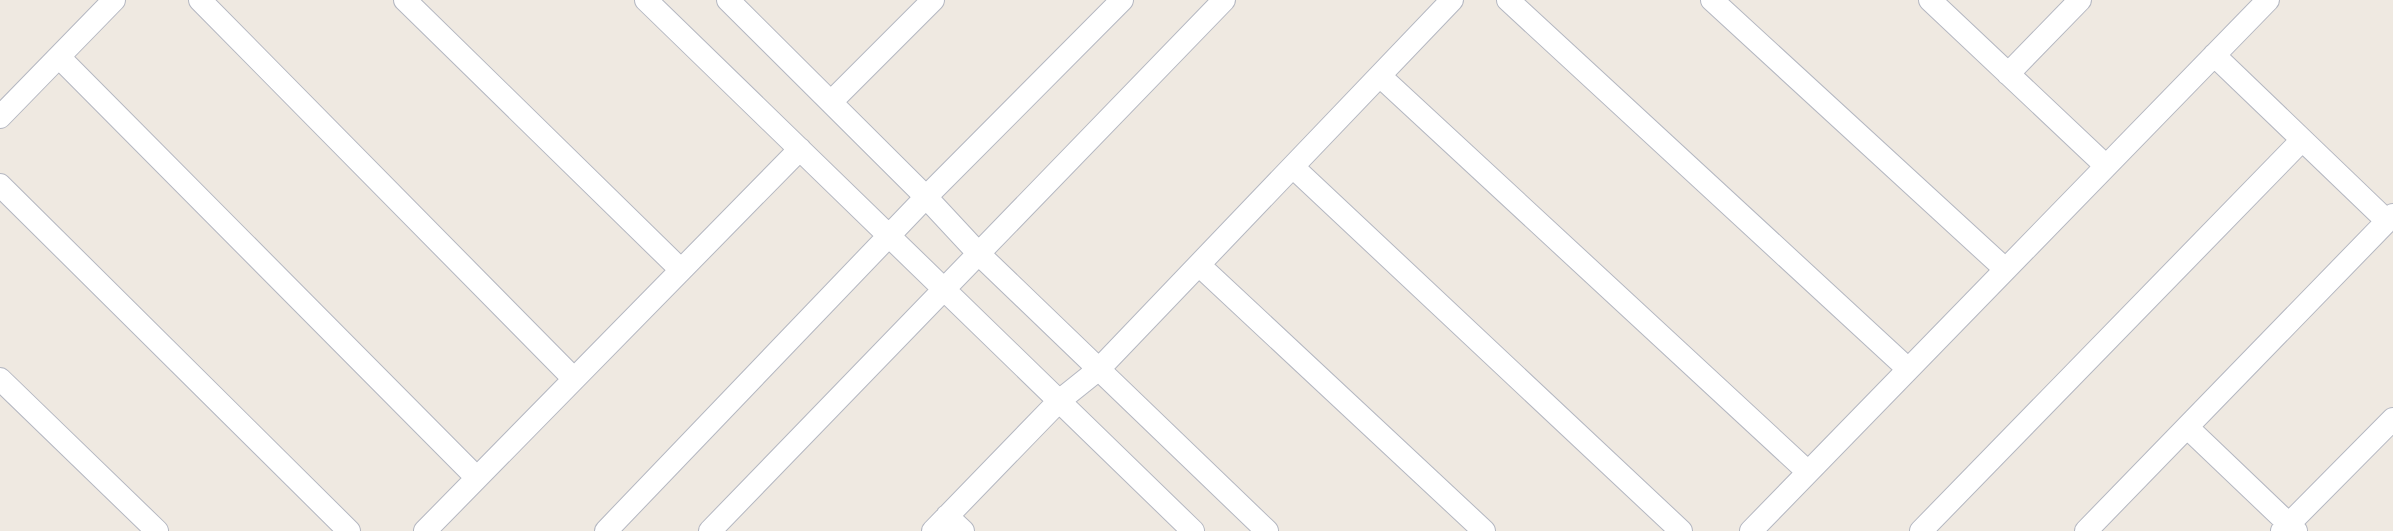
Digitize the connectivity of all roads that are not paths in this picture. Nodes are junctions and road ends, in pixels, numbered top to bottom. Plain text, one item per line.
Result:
1 (114, 0) edge
2 (200, 0) edge
3 (405, 0) edge
4 (646, 0) edge
5 (728, 0) edge
6 (933, 0) edge
7 (1122, 0) edge
8 (1224, 0) edge
9 (1452, 0) edge
10 (1508, 0) edge
11 (1712, 0) edge
12 (1930, 0) edge
13 (2080, 0) edge
14 (2268, 0) edge
15 (2214, 55) junction
16 (59, 57) junction
17 (2008, 74) junction
18 (1380, 76) junction
19 (831, 102) junction
20 (0, 117) edge
21 (2302, 140) junction
22 (800, 149) junction
23 (2106, 166) junction
24 (1292, 167) junction
25 (0, 185) edge
26 (926, 197) junction
27 (2390, 218) edge
28 (889, 236) junction
29 (979, 254) junction
30 (1199, 265) junction
31 (681, 270) junction
32 (2005, 270) junction
33 (945, 290) junction
34 (1099, 369) junction
35 (1908, 369) junction
36 (0, 379) edge
37 (574, 379) junction
38 (1059, 401) junction
39 (2393, 419) edge
40 (2187, 427) junction
41 (1808, 472) junction
42 (477, 478) junction
43 (940, 524) edge
44 (2289, 529) edge
45 (157, 531) edge
46 (349, 531) edge
47 (425, 531) edge
48 (606, 531) edge
49 (710, 531) edge
50 (963, 531) edge
51 (1193, 531) edge
52 (1267, 531) edge
53 (1484, 531) edge
54 (1681, 531) edge
55 (1751, 531) edge
56 (1921, 531) edge
57 (2086, 531) edge

1 - 16 street
2 - 37 street
3 - 31 street
4 - 22 street
5 - 19 street
6 - 19 street
7 - 26 street
8 - 29 street
9 - 18 street
10 - 35 street
11 - 32 street
12 - 17 street
13 - 17 street
14 - 15 street
15 - 21 street
15 - 23 street
16 - 20 street
16 - 42 street
17 - 23 street
18 - 24 street
18 - 41 street
19 - 26 street
21 - 27 street
21 - 56 street
22 - 28 street
22 - 31 street
23 - 32 street
24 - 30 street
24 - 54 street
25 - 46 street
26 - 28 street
26 - 29 street
27 - 40 street
28 - 33 street
28 - 48 street
29 - 33 street
29 - 34 street
30 - 34 street
30 - 53 street
31 - 37 street
32 - 35 street
33 - 38 street
33 - 49 street
34 - 38 street
34 - 52 street
35 - 41 street
36 - 45 street
37 - 42 street
38 - 43 street
38 - 51 street
39 - 44 street
40 - 44 street
40 - 57 street
41 - 55 street
42 - 47 street
43 - 50 street

